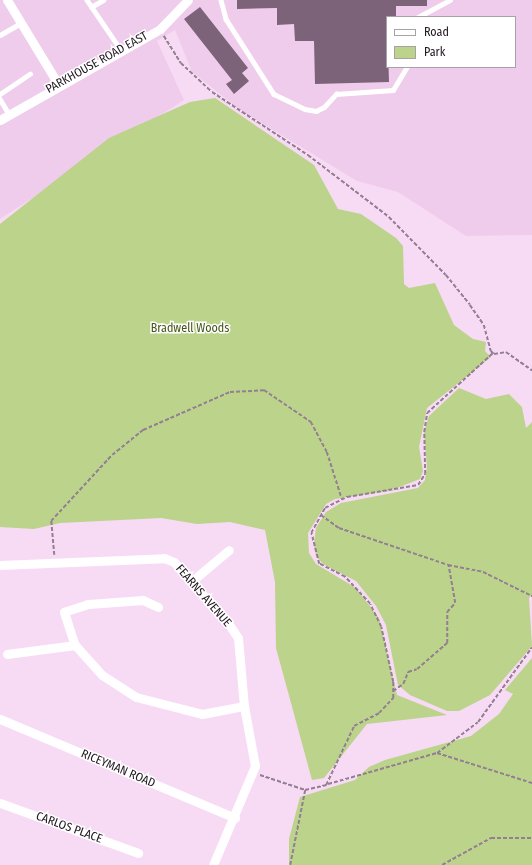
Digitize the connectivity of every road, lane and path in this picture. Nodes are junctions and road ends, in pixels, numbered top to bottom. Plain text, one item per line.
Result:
1 (7, 0) edge
2 (87, 0) edge
3 (103, 0) edge
4 (188, 0) edge
5 (221, 0) edge
6 (450, 0) edge
7 (90, 7) junction
8 (420, 16) edge
9 (21, 23) junction
10 (160, 29) junction
11 (0, 35) edge
12 (121, 50) junction
13 (406, 68) edge
14 (30, 74) dead end
15 (58, 84) junction
16 (0, 94) edge
17 (0, 99) edge
18 (9, 114) junction
19 (0, 120) edge
20 (492, 353) junction
21 (532, 370) edge
22 (342, 500) junction
23 (321, 515) junction
24 (229, 550) dead end
25 (54, 563) junction
26 (0, 565) edge
27 (448, 565) junction
28 (192, 582) junction
29 (532, 596) edge
30 (158, 607) dead end
31 (75, 645) junction
32 (532, 648) edge
33 (7, 654) dead end
34 (393, 691) junction
35 (244, 706) junction
36 (0, 719) edge
37 (436, 754) junction
38 (253, 772) junction
39 (532, 782) edge
40 (305, 790) junction
41 (0, 803) edge
42 (235, 818) junction
43 (532, 838) edge
44 (138, 852) dead end
45 (213, 865) edge
46 (290, 865) edge
47 (442, 865) edge

1 - 9 street
2 - 7 lane
3 - 7 lane
4 - 10 street, PARKHOUSE ROAD EAST
5 - 13 lane
6 - 8 lane
7 - 12 lane
9 - 11 lane
9 - 15 street
10 - 12 street, PARKHOUSE ROAD EAST
10 - 20 path
12 - 15 street, PARKHOUSE ROAD EAST
14 - 16 lane
15 - 18 street, PARKHOUSE ROAD EAST
17 - 18 lane
18 - 19 street, PARKHOUSE ROAD EAST
20 - 21 path
20 - 22 path
22 - 23 path
22 - 25 path
23 - 27 path
23 - 34 path
24 - 28 street
25 - 26 street, FEARNS AVENUE
25 - 28 street, FEARNS AVENUE
27 - 29 path
27 - 34 path
28 - 35 street, FEARNS AVENUE
30 - 31 street
31 - 33 street
31 - 35 street
32 - 37 path
34 - 40 path
35 - 38 street, FEARNS AVENUE
36 - 42 street, RICEYMAN ROAD
37 - 39 path
37 - 40 path
38 - 40 path
38 - 42 street, FEARNS AVENUE
40 - 46 path
41 - 44 street, CARLOS PLACE
42 - 45 street, FEARNS AVENUE
43 - 47 path

